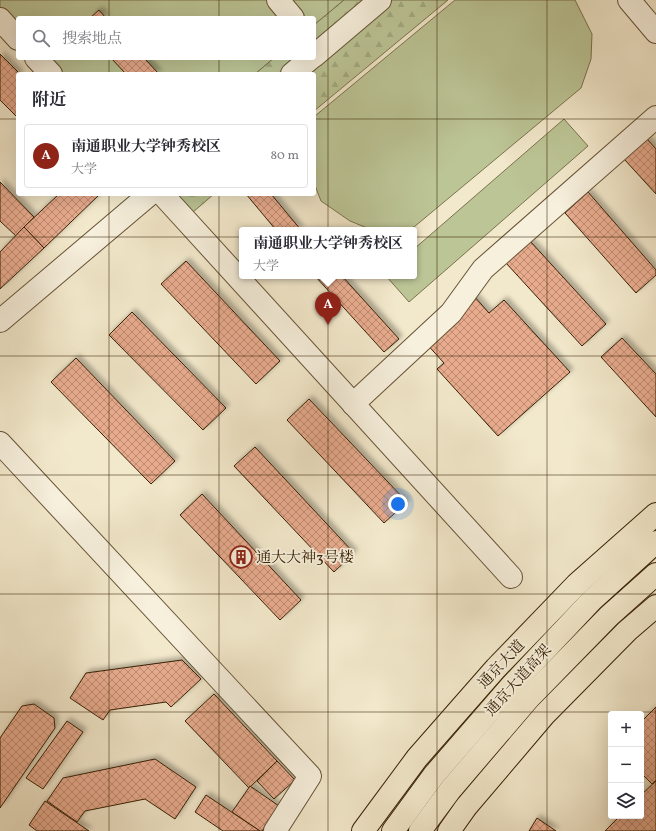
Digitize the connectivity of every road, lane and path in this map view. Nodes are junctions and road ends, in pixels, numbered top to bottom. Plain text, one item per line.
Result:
1 (278, 0) edge
2 (380, 0) edge
3 (629, 0) edge
4 (291, 16) edge
5 (0, 19) edge
6 (656, 32) edge
7 (16, 37) edge
8 (316, 51) edge
9 (38, 60) edge
10 (307, 60) edge
11 (49, 72) edge
12 (294, 72) edge
13 (656, 117) edge
14 (148, 196) edge
15 (164, 196) edge
16 (239, 279) edge
17 (239, 279) edge
18 (0, 321) edge
19 (353, 404) junction
20 (0, 443) edge
21 (656, 514) edge
22 (656, 542) edge
23 (656, 574) edge
24 (511, 577) dead end
25 (656, 606) edge
26 (275, 831) edge
27 (363, 831) edge
28 (393, 831) edge
29 (420, 831) edge
30 (449, 831) edge

1 - 4 street
2 - 8 street
3 - 6 street
5 - 7 street
9 - 11 street
10 - 12 street
13 - 19 street
14 - 18 street
15 - 17 street
16 - 19 street
19 - 24 street
20 - 26 street
21 - 27 main road, 通京大道
22 - 28 main road, 通京大道高架
23 - 29 main road, 通京大道高架
25 - 30 main road

